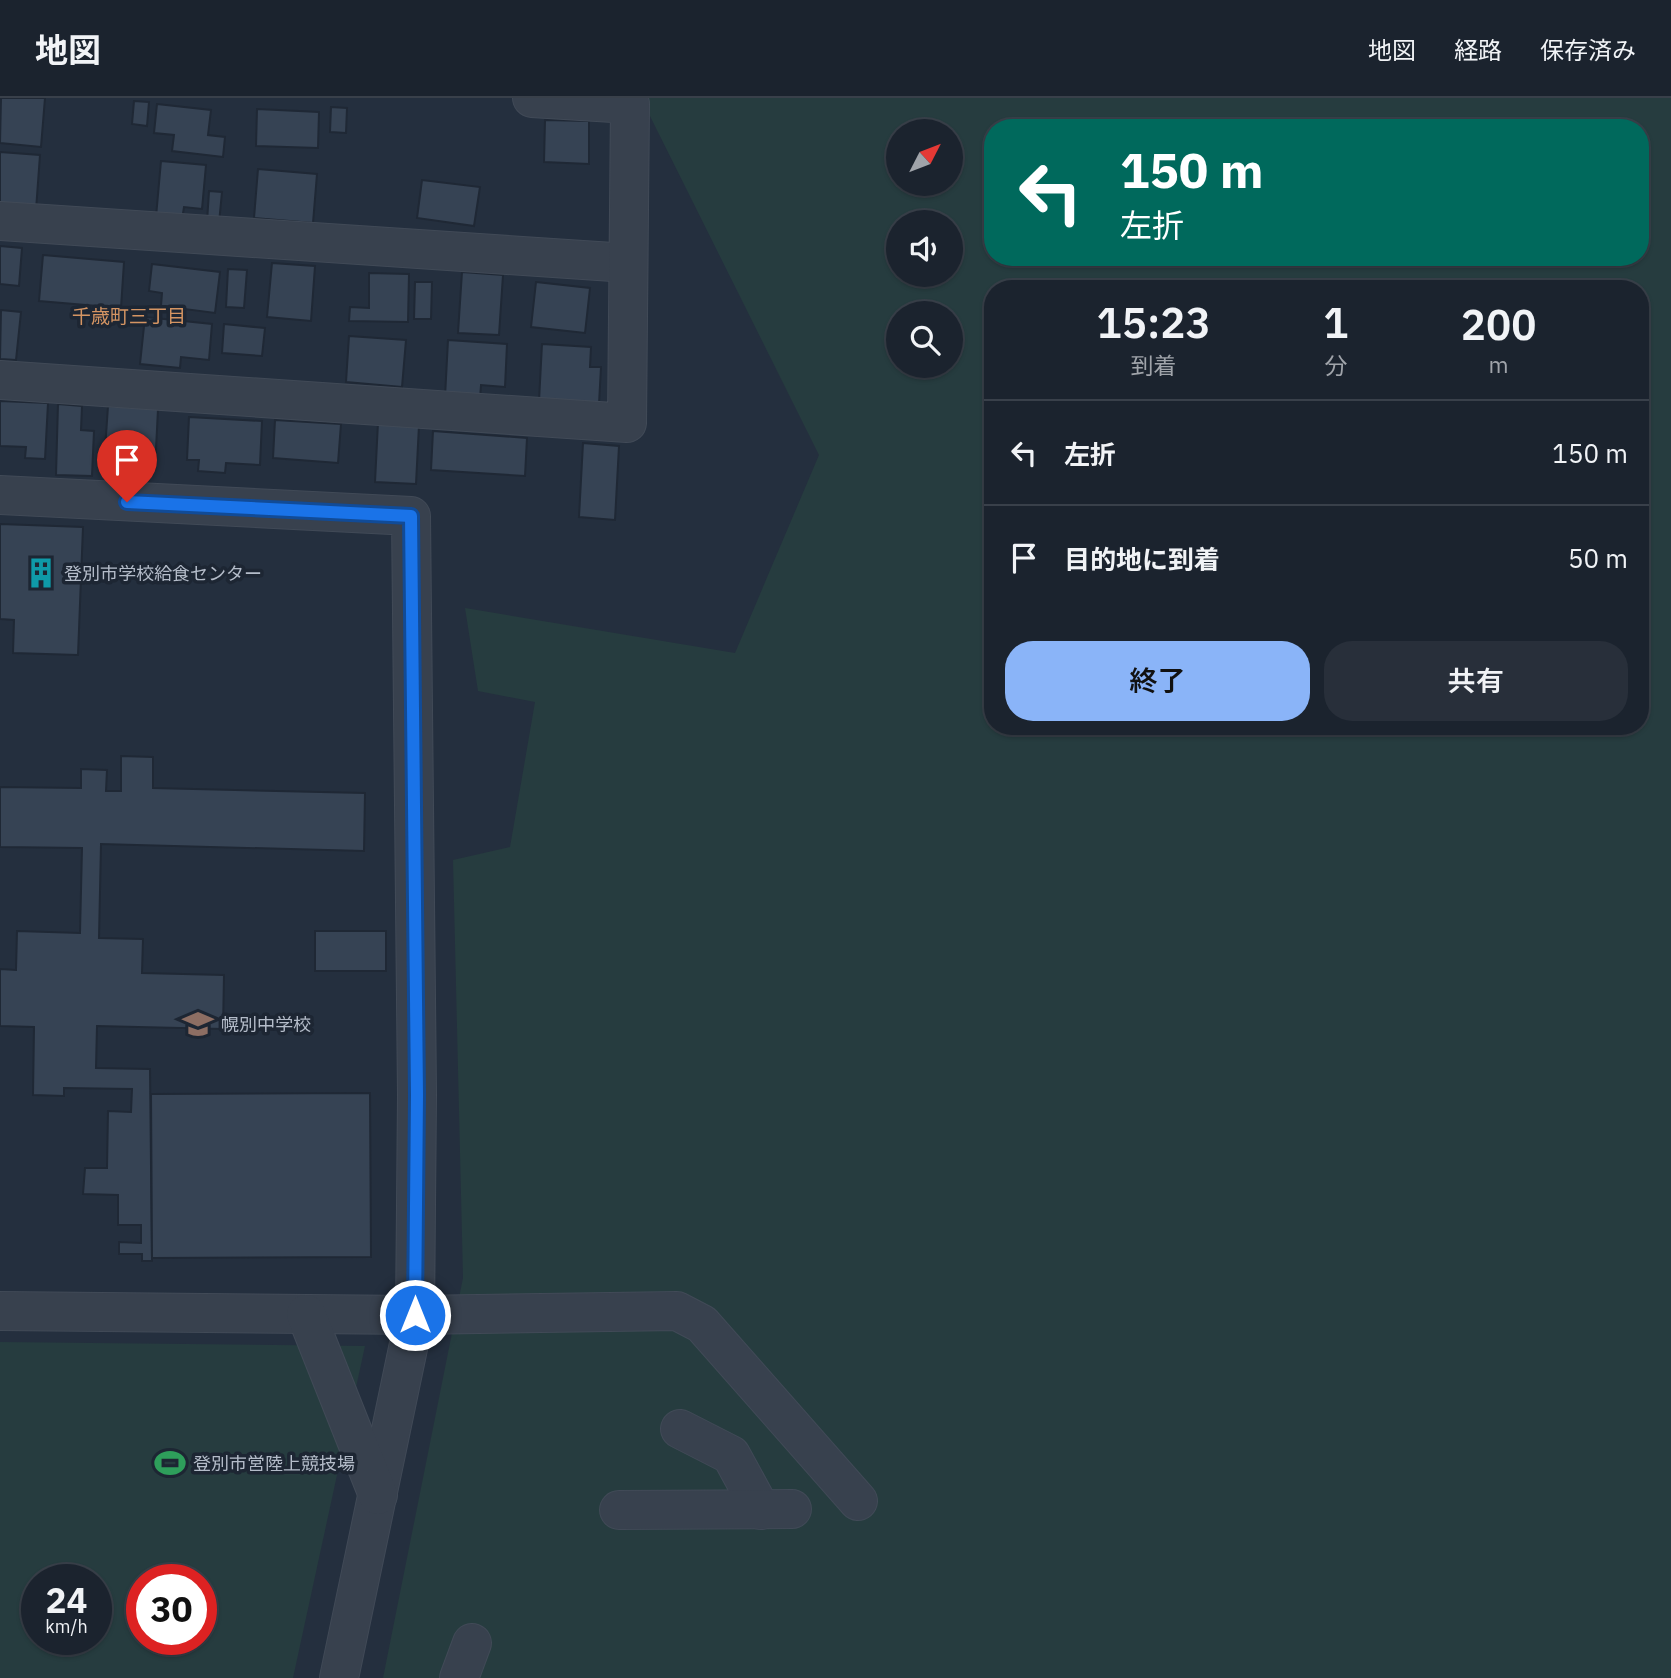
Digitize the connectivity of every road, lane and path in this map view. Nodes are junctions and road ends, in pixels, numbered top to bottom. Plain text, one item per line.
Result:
1 (532, 98) edge
2 (0, 221) edge
3 (628, 263) junction
4 (0, 380) edge
5 (0, 495) edge
6 (0, 1311) edge
7 (306, 1314) junction
8 (415, 1315) junction
9 (680, 1429) dead end
10 (378, 1495) junction
11 (858, 1501) dead end
12 (619, 1510) dead end
13 (472, 1643) dead end
14 (339, 1678) edge
15 (458, 1678) edge

1 - 3 street
2 - 3 street
3 - 4 street
5 - 8 street
6 - 7 street
7 - 8 street
7 - 10 street
8 - 10 street
8 - 11 street
9 - 12 street
10 - 14 street
13 - 15 street

